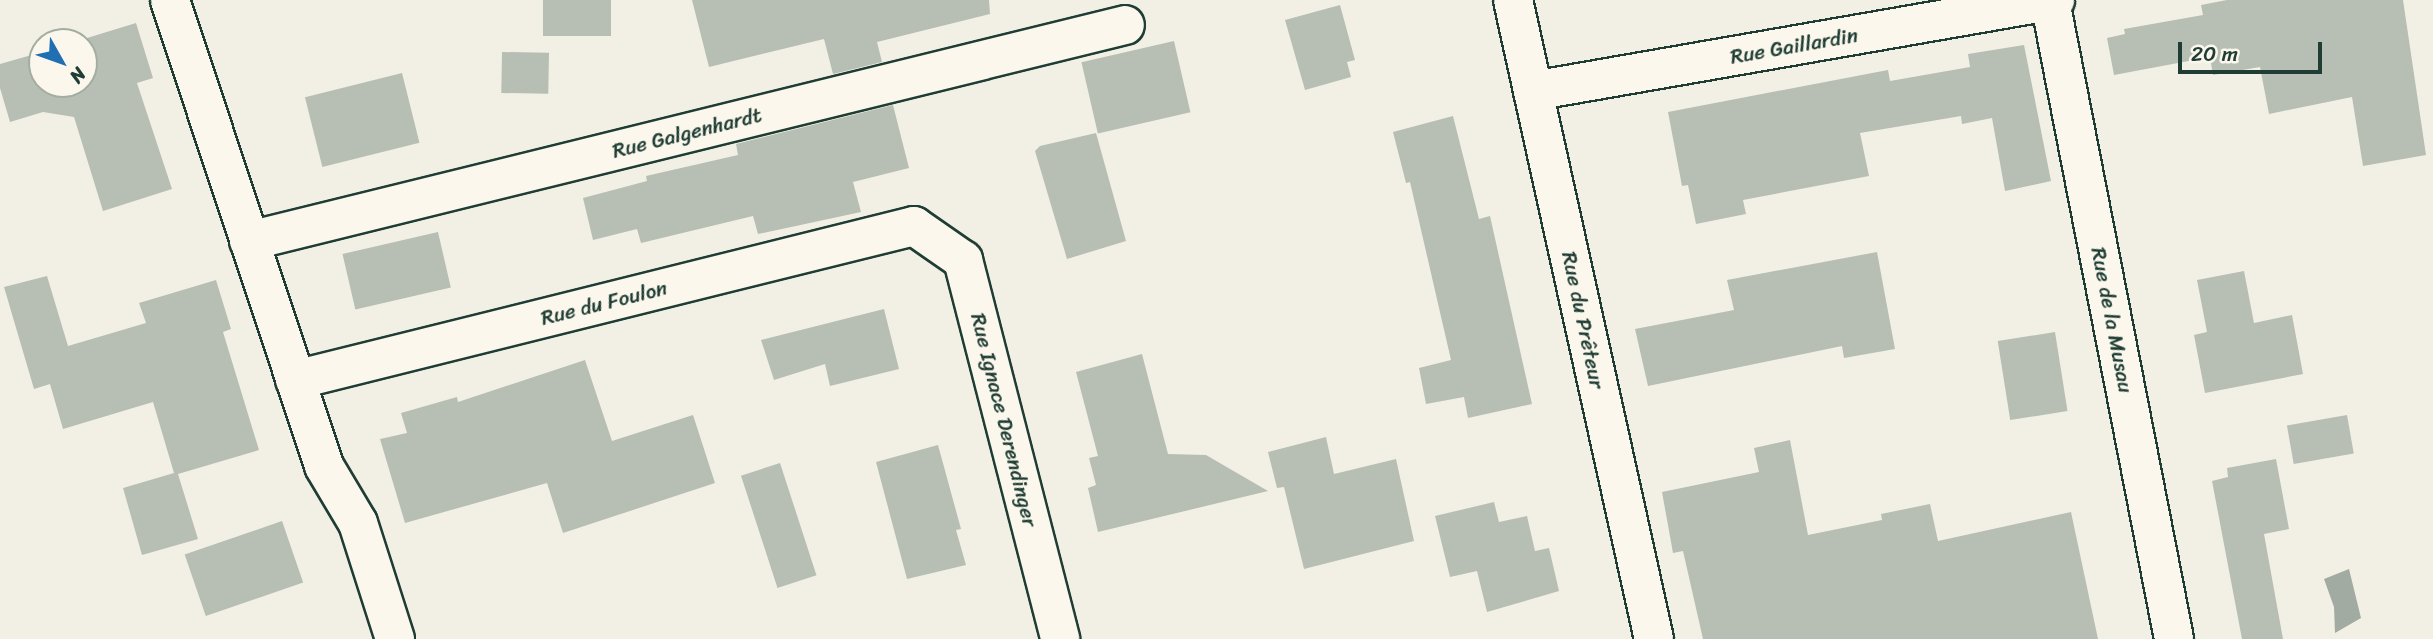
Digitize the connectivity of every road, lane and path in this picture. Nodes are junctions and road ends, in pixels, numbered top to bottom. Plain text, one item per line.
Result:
1 (170, 0) edge
2 (1513, 0) edge
3 (2053, 1) edge
4 (1125, 25) dead end
5 (1533, 91) junction
6 (914, 226) joint
7 (249, 241) junction
8 (295, 380) junction
9 (395, 639) edge
10 (1060, 639) edge
11 (1654, 639) edge
12 (2174, 639) edge

1 - 7 street
2 - 5 street, Rue du Prêteur
3 - 5 street, Rue Gaillardin
3 - 12 street, Rue de la Musau
4 - 7 street, Rue Galgenhardt
5 - 11 street, Rue du Prêteur
6 - 8 street, Rue du Foulon
6 - 10 street, Rue Ignace Derendinger
7 - 8 street
8 - 9 street

